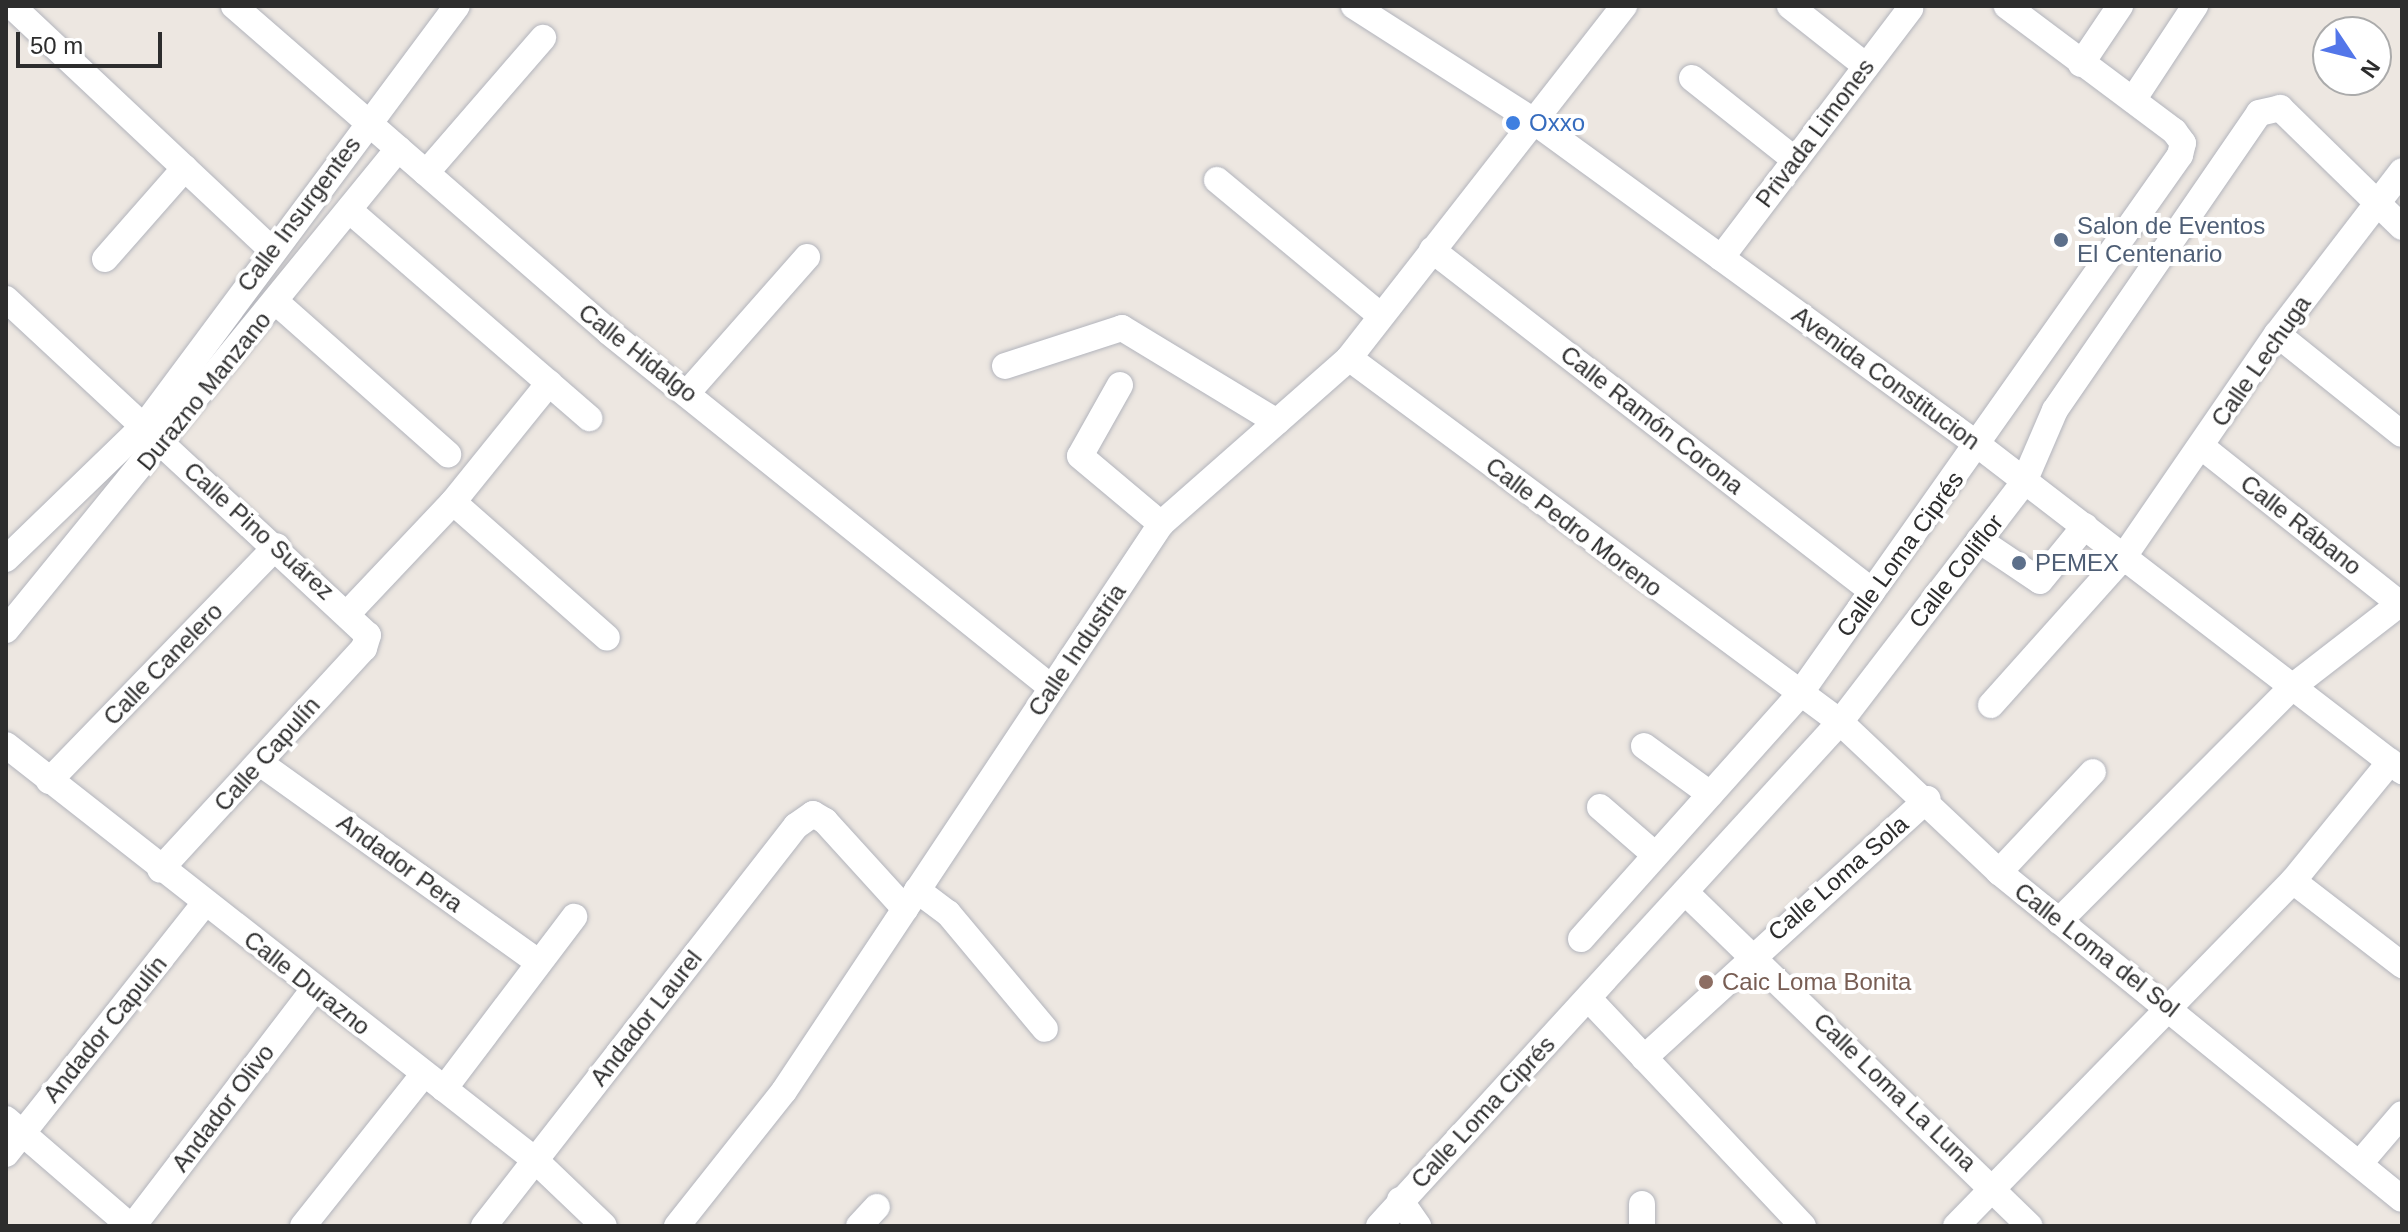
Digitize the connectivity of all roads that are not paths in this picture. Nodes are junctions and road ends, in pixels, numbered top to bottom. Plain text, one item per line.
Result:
1 (12, 6) edge
2 (234, 6) edge
3 (457, 6) edge
4 (1354, 6) edge
5 (1624, 6) edge
6 (2007, 6) edge
7 (2120, 6) edge
8 (2195, 6) edge
9 (1798, 9) edge
10 (1910, 9) dead end
11 (543, 38) dead end
12 (2081, 64) junction
13 (1866, 66) junction
14 (1692, 78) dead end
15 (2133, 100) junction
16 (1532, 120) junction
17 (368, 122) junction
18 (398, 149) junction
19 (1795, 160) junction
20 (185, 168) junction
21 (2402, 171) edge
22 (426, 173) junction
23 (1217, 180) dead end
24 (2377, 205) junction
25 (349, 210) junction
26 (2402, 227) edge
27 (271, 249) junction
28 (1432, 250) junction
29 (807, 257) dead end
30 (1721, 258) junction
31 (105, 259) dead end
32 (6, 299) edge
33 (276, 302) junction
34 (1381, 316) junction
35 (2277, 334) junction
36 (1349, 358) junction
37 (1005, 366) dead end
38 (549, 383) junction
39 (1120, 385) dead end
40 (688, 392) junction
41 (589, 418) dead end
42 (1277, 422) junction
43 (154, 434) junction
44 (2402, 434) edge
45 (1978, 445) junction
46 (2202, 447) junction
47 (448, 454) dead end
48 (2024, 482) junction
49 (453, 502) junction
50 (1161, 524) junction
51 (2085, 526) junction
52 (1979, 540) junction
53 (277, 546) junction
54 (2125, 555) junction
55 (6, 559) edge
56 (1872, 591) junction
57 (2401, 603) edge
58 (349, 612) junction
59 (6, 630) edge
60 (368, 635) joint
61 (607, 638) dead end
62 (2292, 687) junction
63 (1052, 688) junction
64 (1799, 695) junction
65 (1991, 705) dead end
66 (1840, 722) junction
67 (6, 745) edge
68 (1644, 746) dead end
69 (260, 763) junction
70 (2396, 766) edge
71 (2093, 772) dead end
72 (49, 781) junction
73 (1710, 794) junction
74 (1928, 799) junction
75 (1600, 807) dead end
76 (1653, 853) junction
77 (160, 870) junction
78 (1999, 872) junction
79 (2293, 881) junction
80 (1687, 894) junction
81 (911, 900) junction
82 (204, 904) junction
83 (574, 917) dead end
84 (2059, 921) junction
85 (1581, 939) dead end
86 (1753, 952) junction
87 (539, 963) junction
88 (2402, 965) edge
89 (314, 989) junction
90 (1589, 999) junction
91 (2170, 1008) junction
92 (1045, 1029) dead end
93 (1644, 1058) junction
94 (434, 1082) junction
95 (2402, 1114) edge
96 (14, 1126) edge
97 (6, 1154) edge
98 (535, 1160) junction
99 (2361, 1162) junction
100 (1994, 1188) junction
101 (2402, 1199) edge
102 (1400, 1200) junction
103 (877, 1207) dead end
104 (131, 1226) edge
105 (303, 1226) edge
106 (484, 1226) edge
107 (604, 1226) edge
108 (677, 1226) edge
109 (859, 1226) edge
110 (1379, 1226) edge
111 (1418, 1226) edge
112 (1803, 1226) edge
113 (1956, 1226) edge
114 (2030, 1226) edge

1 - 20 street
2 - 17 street, Calle Hidalgo
3 - 17 street, Calle Insurgentes
4 - 16 street, Avenida Constitucion
5 - 16 street, Calle Industria
6 - 12 street
7 - 12 street
8 - 15 street
9 - 13 street
10 - 13 street, Privada Limones
11 - 22 street
12 - 15 street
13 - 19 street, Privada Limones
14 - 19 street
15 - 45 street, Calle Loma Ciprés
16 - 28 street, Calle Industria
16 - 30 street, Avenida Constitucion
17 - 18 street, Calle Hidalgo
17 - 27 street, Calle Insurgentes
18 - 22 street, Calle Hidalgo
18 - 25 street, Durazno Manzano
19 - 30 street, Privada Limones
20 - 27 street
20 - 31 street
21 - 24 street, Calle Lechuga
22 - 40 street, Calle Hidalgo
23 - 34 street
24 - 26 street
24 - 35 street, Calle Lechuga
24 - 48 street, Calle Coliflor
25 - 33 street, Durazno Manzano
25 - 38 street
27 - 43 street, Calle Insurgentes
28 - 34 street, Calle Industria
28 - 56 street, Calle Ramón Corona
29 - 40 street
30 - 45 street, Avenida Constitucion
32 - 43 street, Calle Pino Suárez
33 - 43 street, Durazno Manzano
33 - 47 street
34 - 36 street, Calle Industria
35 - 44 street
35 - 46 street, Calle Lechuga
36 - 42 street, Calle Industria
36 - 64 street, Calle Pedro Moreno
37 - 42 street
38 - 41 street
38 - 49 street
39 - 50 street
40 - 63 street, Calle Hidalgo
42 - 50 street, Calle Industria
43 - 53 street, Calle Pino Suárez
43 - 55 street
43 - 59 street, Durazno Manzano
45 - 48 street, Avenida Constitucion
45 - 56 street, Calle Loma Ciprés
46 - 54 street, Calle Lechuga
46 - 57 street, Calle Rábano
48 - 51 street, Avenida Constitucion
48 - 52 street, Calle Coliflor
49 - 58 street
49 - 61 street
50 - 63 street, Calle Industria
51 - 52 street
51 - 54 street, Avenida Constitucion
52 - 66 street, Calle Coliflor
53 - 58 street, Calle Pino Suárez
53 - 72 street, Calle Canelero
54 - 62 street, Avenida Constitucion
54 - 65 street, Calle Lechuga
56 - 64 street, Calle Loma Ciprés
57 - 62 street
58 - 60 street, Calle Pino Suárez
60 - 69 street, Calle Capulín
62 - 70 street, Avenida Constitucion
62 - 84 street
63 - 81 street, Calle Industria
64 - 66 street, Calle Loma del Sol
64 - 73 street, Calle Loma Ciprés
66 - 74 street, Calle Loma del Sol
66 - 80 street, Calle Coliflor
67 - 72 street, Calle Durazno
68 - 73 street
69 - 77 street, Calle Capulín
69 - 87 street, Andador Pera
70 - 79 street
71 - 78 street
72 - 77 street, Calle Durazno
73 - 76 street, Calle Loma Ciprés
74 - 78 street, Calle Loma del Sol
74 - 86 street, Calle Loma Sola
75 - 76 street
76 - 85 street, Calle Loma Ciprés
77 - 82 street, Calle Durazno
78 - 84 street, Calle Loma del Sol
79 - 88 street
79 - 91 street
80 - 86 street, Calle Loma La Luna
80 - 90 street, Calle Coliflor
81 - 92 street
81 - 98 street, Andador Laurel
81 - 108 street, Calle Industria
82 - 89 street, Calle Durazno
82 - 96 street, Andador Capulín
83 - 87 street
84 - 91 street, Calle Loma del Sol
86 - 93 street, Calle Loma Sola
86 - 100 street, Calle Loma La Luna
87 - 94 street
89 - 94 street, Calle Durazno
89 - 104 street, Andador Olivo
90 - 93 street
90 - 102 street, Calle Loma Ciprés
91 - 99 street, Calle Loma del Sol
91 - 100 street
93 - 112 street
94 - 98 street, Calle Durazno
94 - 105 street
95 - 99 street
96 - 97 street, Andador Capulín
96 - 104 street
98 - 106 street, Andador Laurel
98 - 107 street, Calle Durazno
99 - 101 street, Calle Loma del Sol
100 - 113 street
100 - 114 street, Calle Loma La Luna
102 - 110 street, Calle Loma Ciprés
102 - 111 street
103 - 109 street

